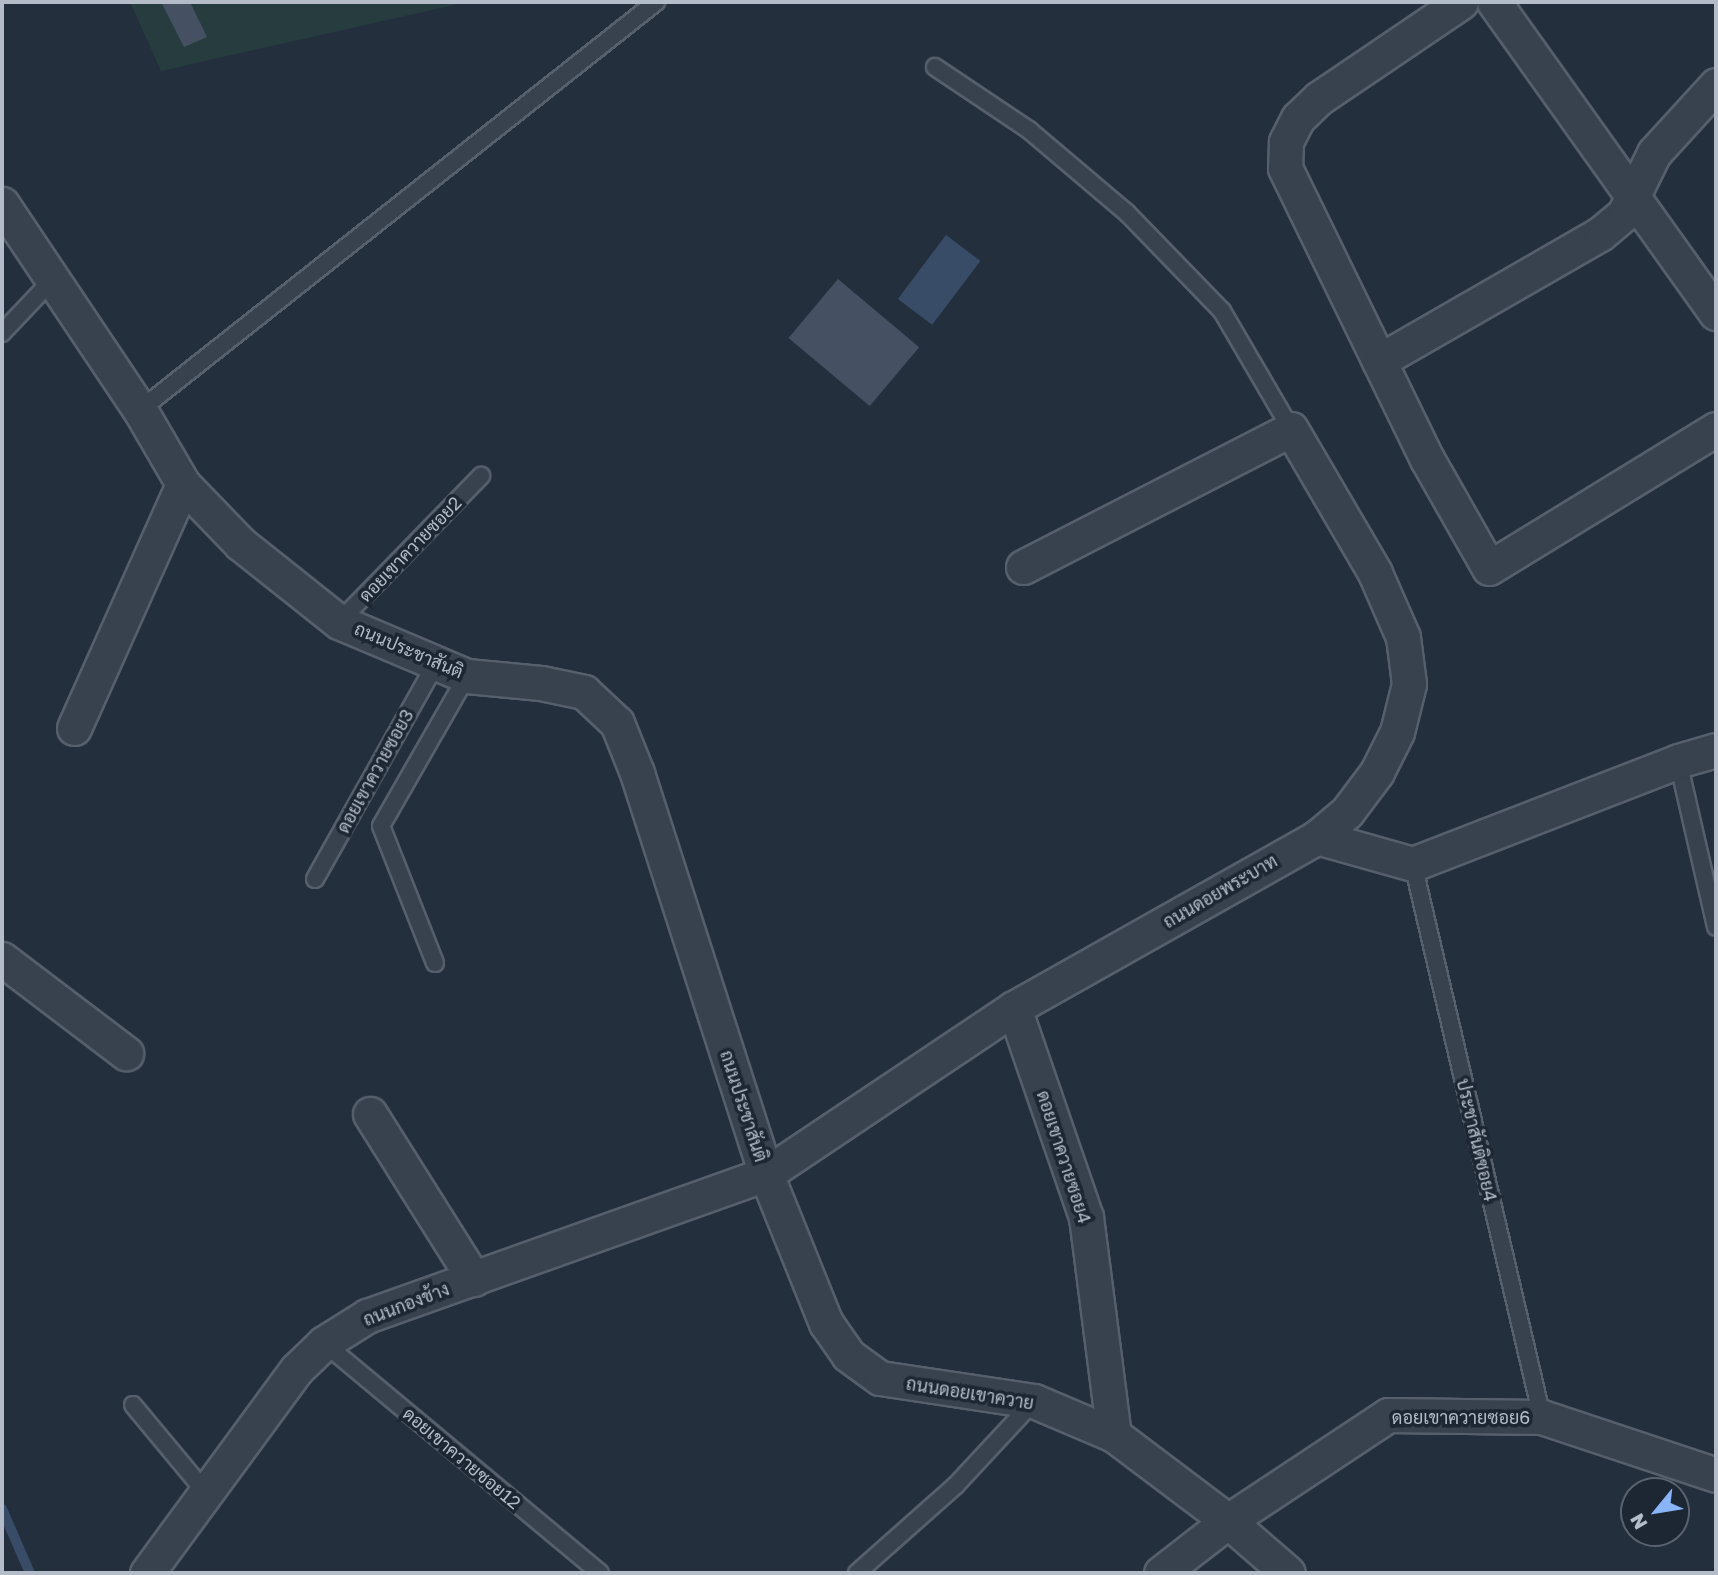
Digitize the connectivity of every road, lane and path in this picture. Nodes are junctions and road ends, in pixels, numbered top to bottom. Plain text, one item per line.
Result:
1 (656, 2) edge
2 (1461, 2) edge
3 (1494, 2) edge
4 (935, 67) dead end
5 (1716, 85) edge
6 (1633, 195) junction
7 (2, 204) edge
8 (53, 279) junction
9 (1716, 313) edge
10 (2, 334) edge
11 (1379, 361) junction
12 (140, 410) junction
13 (1291, 429) junction
14 (1716, 429) edge
15 (481, 476) dead end
16 (183, 484) junction
17 (1023, 567) dead end
18 (340, 622) junction
19 (436, 663) junction
20 (467, 676) junction
21 (74, 728) dead end
22 (1716, 750) edge
23 (1678, 761) junction
24 (1317, 837) junction
25 (1413, 864) junction
26 (315, 879) dead end
27 (1716, 927) edge
28 (2, 959) edge
29 (435, 963) dead end
30 (1014, 1008) junction
31 (126, 1054) dead end
32 (370, 1114) dead end
33 (766, 1174) junction
34 (474, 1279) junction
35 (324, 1343) junction
36 (1034, 1401) junction
37 (133, 1405) dead end
38 (1542, 1417) junction
39 (1114, 1435) junction
40 (1716, 1475) edge
41 (206, 1493) junction
42 (1228, 1521) junction
43 (147, 1573) edge
44 (600, 1573) edge
45 (857, 1573) edge
46 (1161, 1573) edge
47 (1287, 1573) edge

1 - 12 lane
2 - 11 street
3 - 6 street
4 - 13 lane
5 - 6 street
6 - 9 street
6 - 11 street
7 - 8 street, ถนนประชาสันติ
8 - 10 lane
8 - 12 street, ถนนประชาสันติ
11 - 14 street
12 - 16 street, ถนนประชาสันติ
13 - 17 street
13 - 24 street, ถนนดอยพระบาท
15 - 18 lane, ดอยเขาควายซอย2
16 - 18 street, ถนนประชาสันติ
16 - 21 street
18 - 19 street, ถนนประชาสันติ
19 - 20 street, ถนนประชาสันติ
19 - 26 lane, ดอยเขาควายซอย3
20 - 29 lane
20 - 33 street, ถนนประชาสันติ
22 - 23 street
23 - 25 street
23 - 27 lane
24 - 25 street
24 - 30 street, ถนนดอยพระบาท
25 - 38 lane, ประชาสันติซอย4
28 - 31 street
30 - 33 street, ถนนดอยพระบาท
30 - 39 street, ดอยเขาควายซอย4
32 - 34 street
33 - 34 street, ถนนกองช้าง
33 - 36 street, ถนนดอยเขาควาย
34 - 35 street, ถนนกองช้าง
35 - 41 street, ถนนกองช้าง
35 - 44 lane, ดอยเขาควายซอย12
36 - 39 street, ถนนดอยเขาควาย
36 - 45 lane
37 - 41 lane
38 - 40 street, ดอยเขาควายซอย6
38 - 42 street, ดอยเขาควายซอย6
39 - 42 street, ถนนดอยเขาควาย
41 - 43 street, ถนนกองช้าง
42 - 46 street, ดอยเขาควายซอย6
42 - 47 street, ถนนดอยเขาควาย

